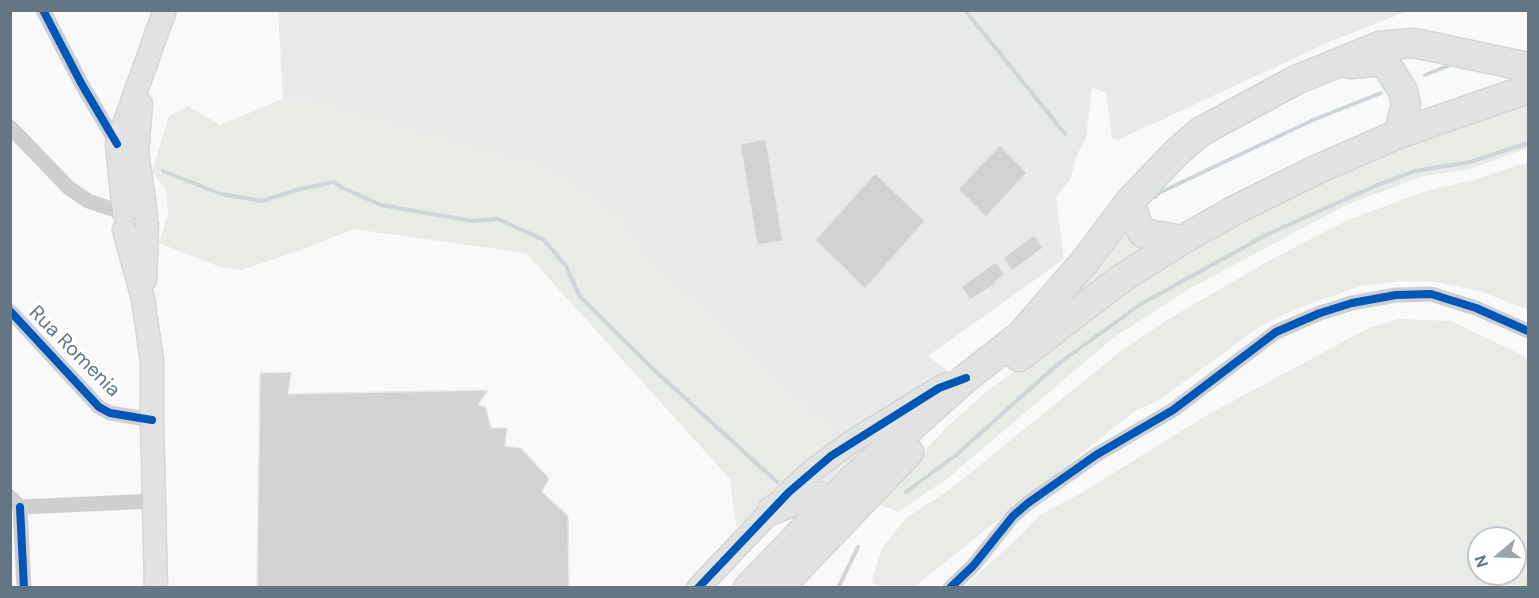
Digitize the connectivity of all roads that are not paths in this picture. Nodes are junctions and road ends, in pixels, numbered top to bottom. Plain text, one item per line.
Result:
1 (43, 10) edge
2 (165, 10) edge
3 (148, 55) junction
4 (1334, 65) junction
5 (1528, 67) edge
6 (1528, 89) edge
7 (10, 127) edge
8 (1398, 134) junction
9 (117, 144) junction
10 (1130, 201) junction
11 (147, 220) junction
12 (124, 222) junction
13 (1182, 240) junction
14 (143, 299) junction
15 (10, 311) edge
16 (1528, 331) edge
17 (966, 378) junction
18 (152, 420) junction
19 (155, 501) junction
20 (15, 502) edge
21 (827, 506) junction
22 (772, 510) junction
23 (817, 546) junction
24 (24, 588) edge
25 (156, 588) edge
26 (698, 588) edge
27 (748, 588) edge
28 (779, 588) edge
29 (950, 588) edge

1 - 9 street
2 - 3 main road
3 - 9 main road
3 - 11 main road
4 - 5 highway
4 - 8 highway
4 - 10 highway
6 - 8 highway
7 - 12 street
8 - 13 highway
9 - 12 main road
10 - 13 highway
10 - 17 highway
11 - 12 main road
11 - 14 main road
12 - 14 main road
13 - 23 highway
14 - 18 main road
15 - 18 street, Rua Romenia
16 - 29 street
17 - 21 highway
17 - 22 main road
18 - 19 main road
19 - 20 street
19 - 25 main road
20 - 24 street
21 - 22 highway
21 - 23 highway
21 - 27 highway
22 - 26 main road
23 - 28 highway

